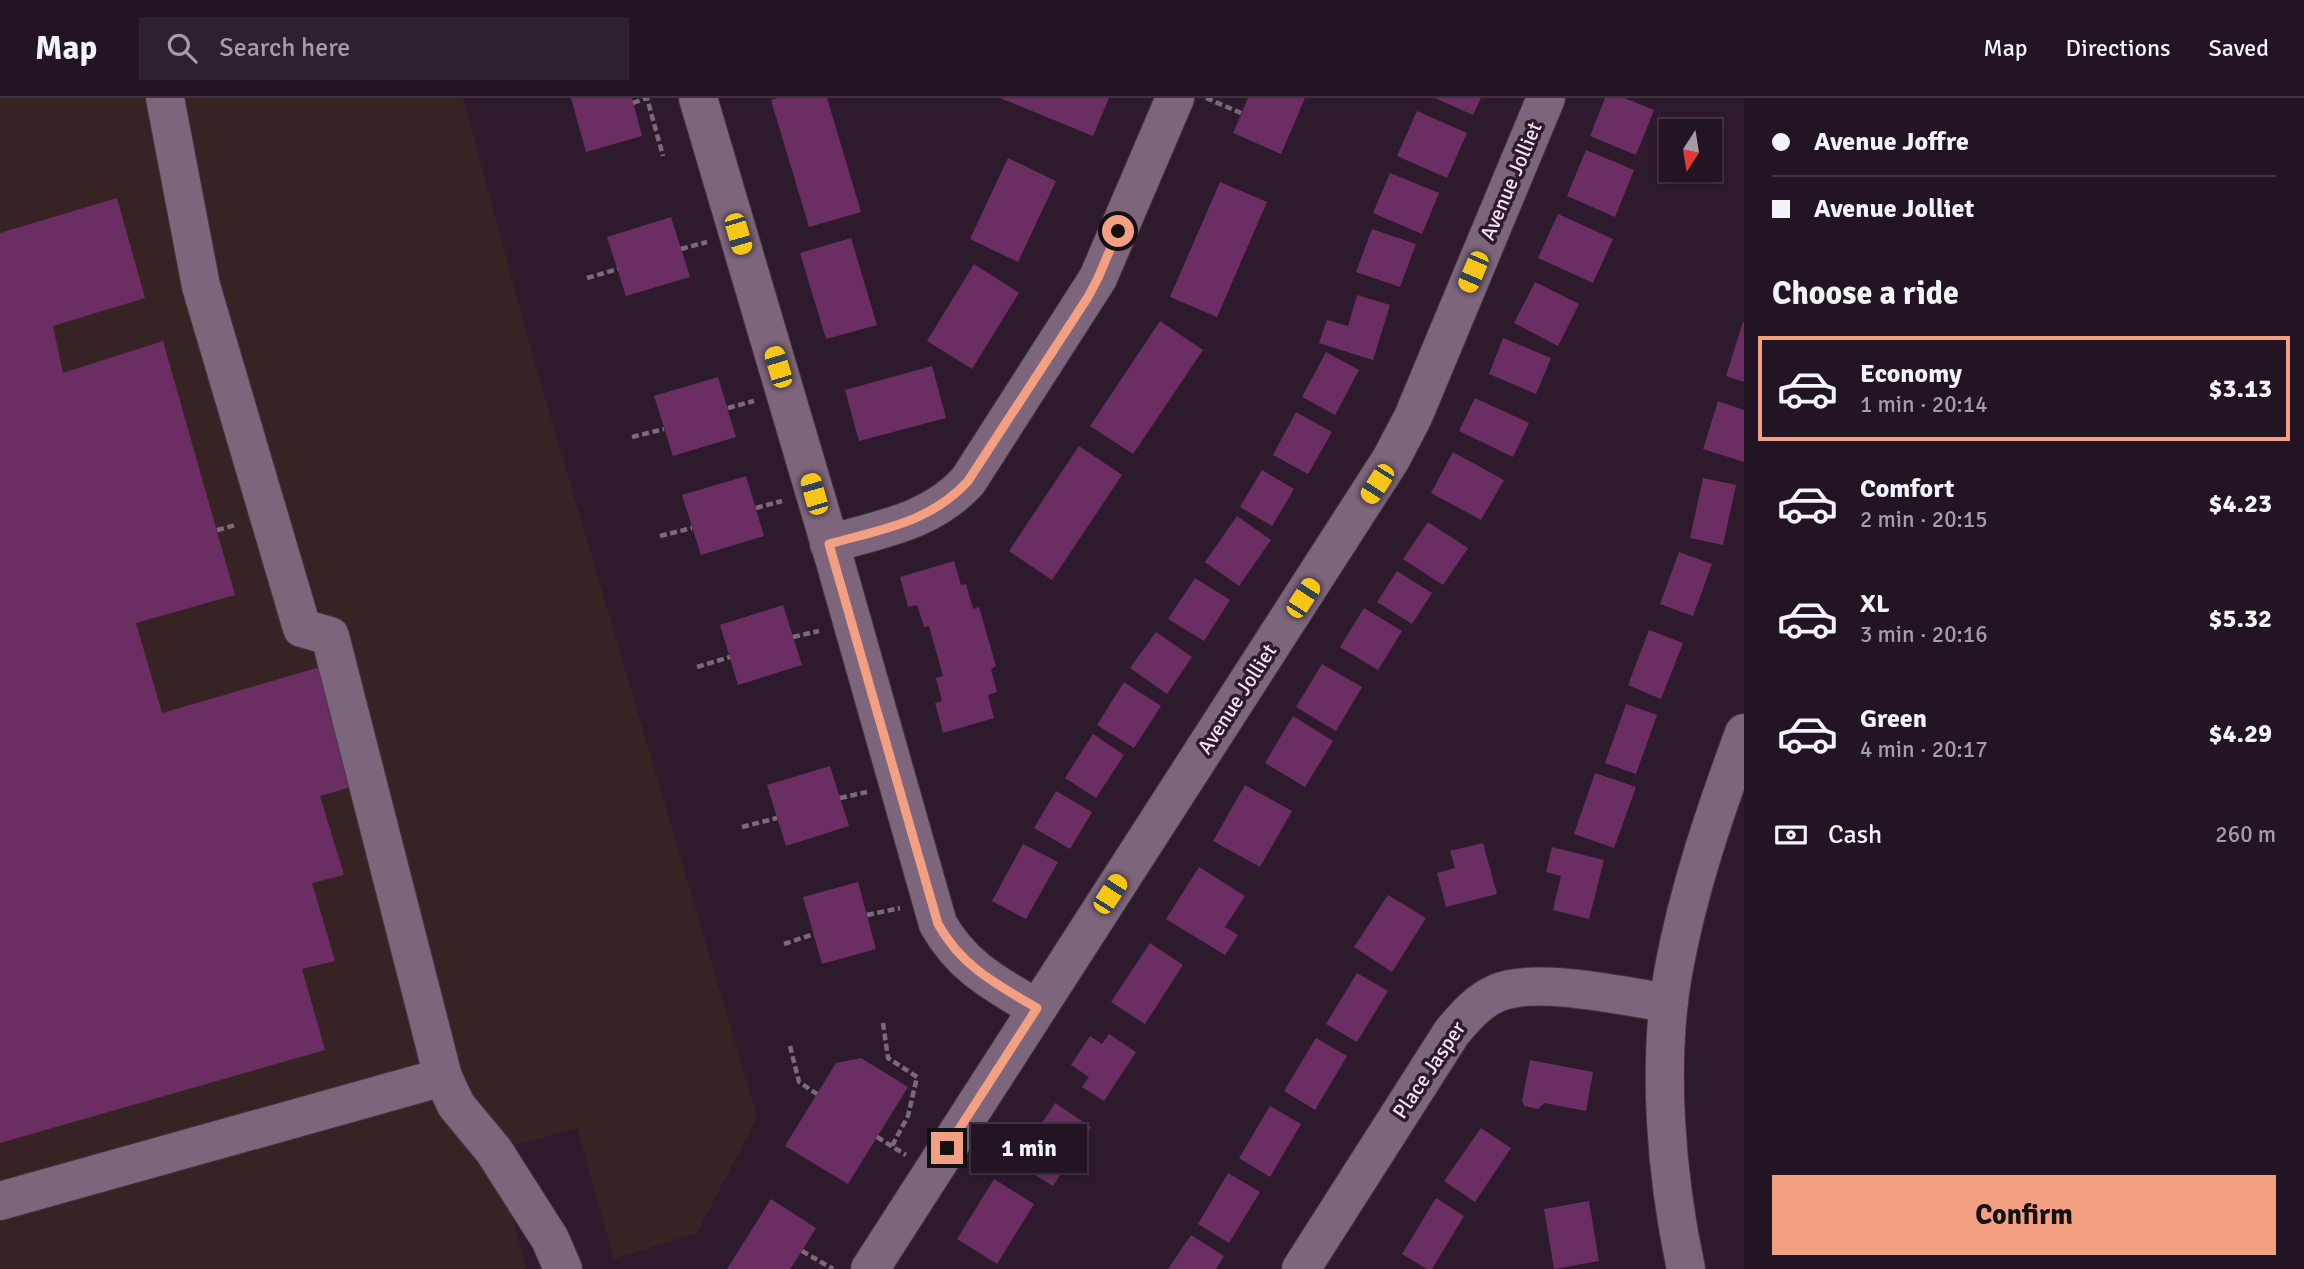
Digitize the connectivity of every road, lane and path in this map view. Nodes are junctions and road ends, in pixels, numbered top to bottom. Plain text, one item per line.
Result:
1 (165, 98) edge
2 (698, 98) edge
3 (1175, 98) edge
4 (1205, 98) edge
5 (1546, 98) edge
6 (633, 103) dead end
7 (1241, 113) dead end
8 (663, 156) dead end
9 (618, 269) dead end
10 (587, 278) dead end
11 (664, 429) dead end
12 (632, 437) dead end
13 (239, 524) dead end
14 (692, 528) dead end
15 (217, 530) dead end
16 (660, 536) dead end
17 (829, 544) junction
18 (730, 657) dead end
19 (697, 667) dead end
20 (1744, 733) edge
21 (777, 818) dead end
22 (742, 827) dead end
23 (814, 934) dead end
24 (784, 944) dead end
25 (1669, 1003) junction
26 (1037, 1008) junction
27 (883, 1023) dead end
28 (790, 1046) dead end
29 (443, 1077) junction
30 (817, 1094) dead end
31 (892, 1146) dead end
32 (0, 1201) edge
33 (802, 1251) dead end
34 (563, 1269) edge
35 (833, 1269) edge
36 (870, 1269) edge
37 (1301, 1269) edge
38 (1686, 1269) edge

1 - 29 street
2 - 17 street
3 - 17 street
4 - 7 path
5 - 26 street, Avenue Jolliet
6 - 8 path
9 - 10 path
11 - 12 path
13 - 15 path
14 - 16 path
17 - 26 street
18 - 19 path
20 - 25 street
21 - 22 path
23 - 24 path
25 - 37 street, Place Jasper
25 - 38 street
26 - 36 street, Avenue Jolliet
27 - 31 path
28 - 30 path
29 - 32 street
29 - 34 street
33 - 35 path

